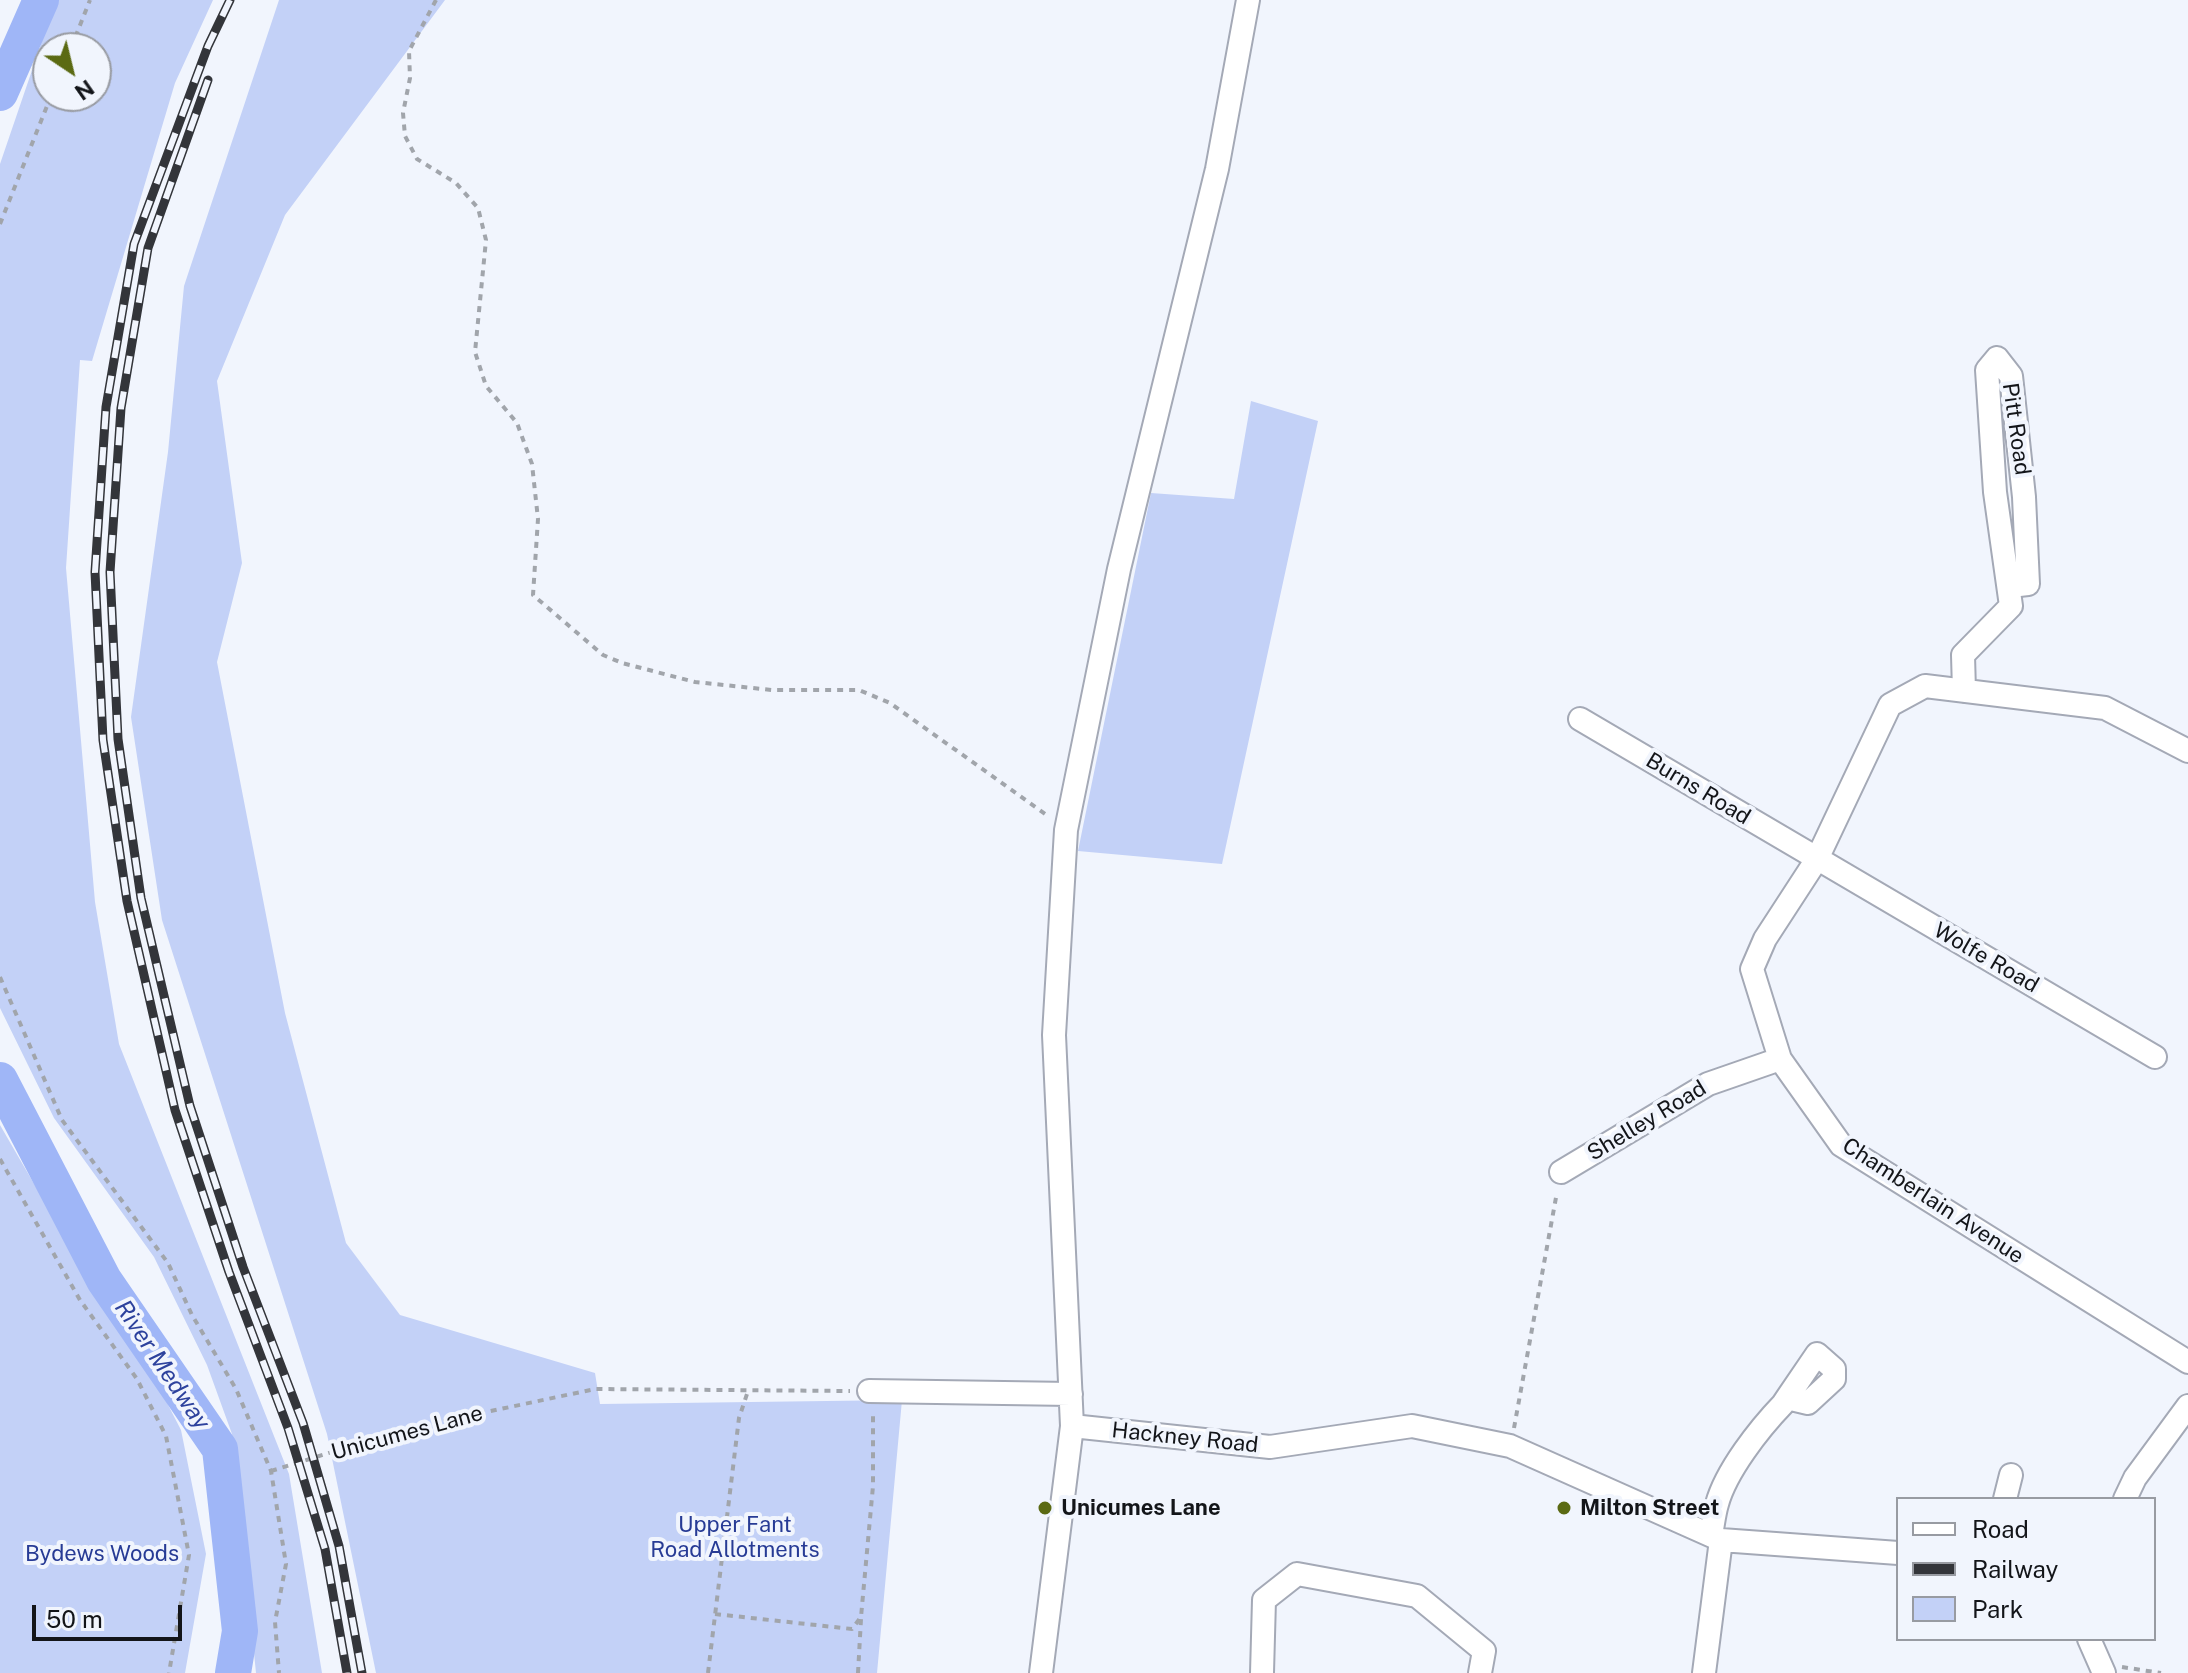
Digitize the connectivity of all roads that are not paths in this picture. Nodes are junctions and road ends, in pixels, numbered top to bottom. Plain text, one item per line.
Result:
1 (1248, 0) edge
2 (1995, 492) junction
3 (2024, 497) junction
4 (2010, 586) junction
5 (1964, 691) junction
6 (1580, 719) dead end
7 (2188, 751) edge
8 (1817, 859) junction
9 (2155, 1057) dead end
10 (1780, 1059) junction
11 (1561, 1172) road end
12 (2188, 1362) edge
13 (869, 1391) road end
14 (1071, 1394) junction
15 (1787, 1398) dead end
16 (2188, 1406) edge
17 (1072, 1426) junction
18 (2011, 1475) dead end
19 (2006, 1497) edge
20 (2126, 1497) edge
21 (1716, 1538) junction
22 (1896, 1553) edge
23 (2090, 1641) edge
24 (2102, 1668) edge
25 (1041, 1673) edge
26 (1262, 1673) edge
27 (1480, 1673) edge
28 (1704, 1673) edge

1 - 14 street
2 - 3 street, Pitt Road
2 - 3 street, Pitt Road
2 - 4 street, Pitt Road
3 - 4 street, Pitt Road
4 - 5 street
5 - 7 street, Chamberlain Avenue
5 - 8 street, Chamberlain Avenue
6 - 8 street, Burns Road
8 - 9 street, Wolfe Road
8 - 10 street, Chamberlain Avenue
10 - 11 street, Shelley Road
10 - 12 street, Chamberlain Avenue
13 - 14 street
14 - 17 street
15 - 21 street
16 - 20 street
17 - 21 street, Hackney Road
17 - 25 street
18 - 19 street
21 - 22 street, Hackney Road
21 - 28 street
23 - 24 street
26 - 27 street

